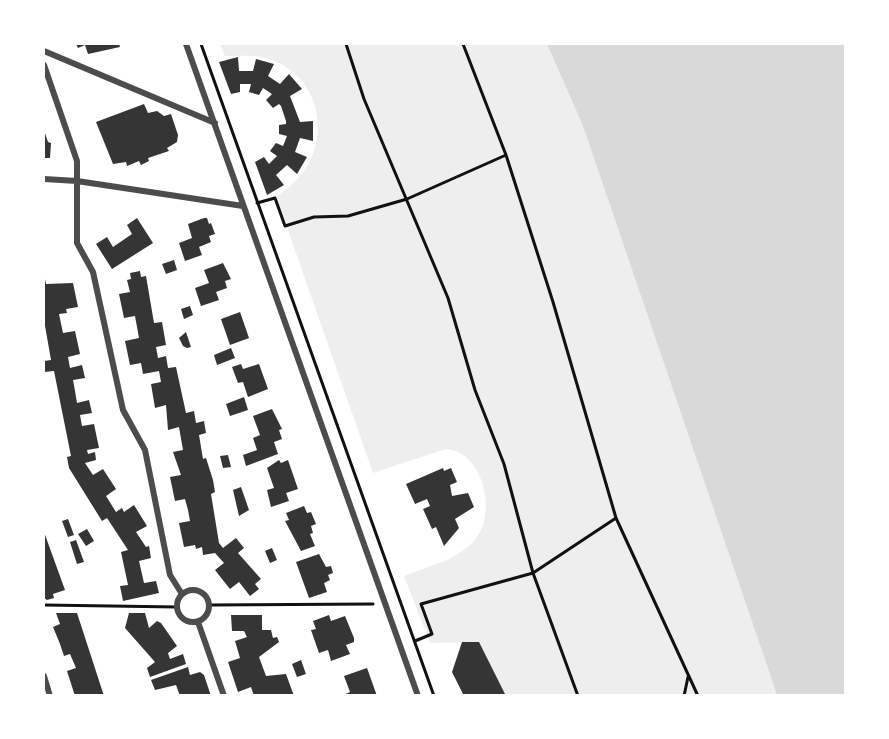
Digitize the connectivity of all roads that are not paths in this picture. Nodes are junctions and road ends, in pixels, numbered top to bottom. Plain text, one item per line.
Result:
1 (186, 44) edge
2 (44, 51) edge
3 (44, 65) edge
4 (215, 123) junction
5 (44, 179) edge
6 (77, 181) junction
7 (243, 206) junction
8 (182, 594) junction
9 (198, 622) junction
10 (44, 676) edge
11 (50, 696) edge
12 (224, 696) edge
13 (418, 696) edge

1 - 4 street
2 - 4 street
3 - 6 street
4 - 7 street
5 - 6 street
6 - 7 street
6 - 8 street
7 - 13 street
8 - 9 street
8 - 9 street
9 - 12 street
10 - 11 street

